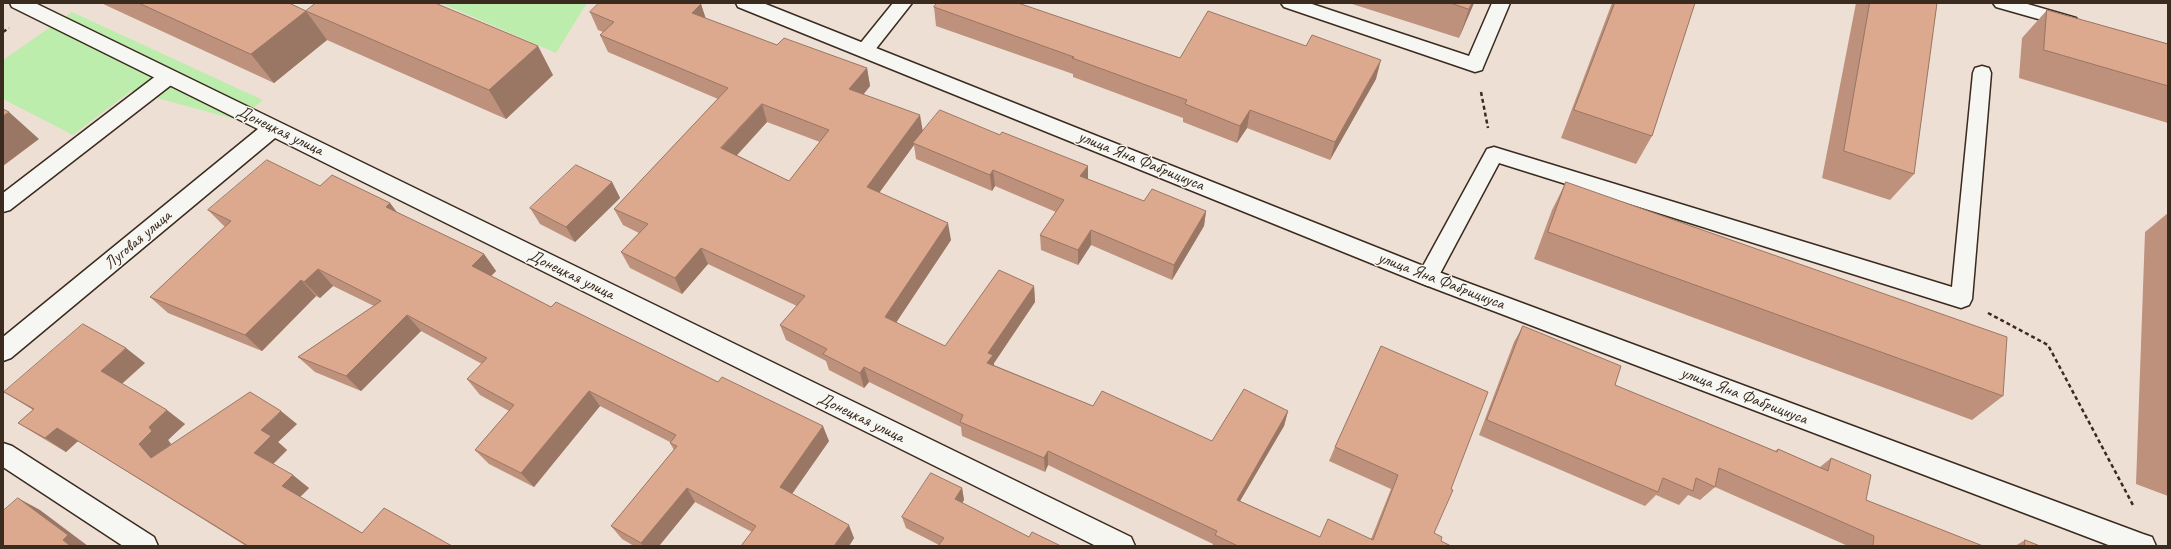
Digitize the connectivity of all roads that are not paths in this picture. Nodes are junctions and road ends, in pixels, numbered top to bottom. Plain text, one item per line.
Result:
1 (19, 3) edge
2 (745, 3) edge
3 (903, 3) edge
4 (1290, 3) edge
5 (1501, 3) edge
6 (2002, 3) edge
7 (2085, 26) edge
8 (865, 50) junction
9 (1982, 74) dead end
10 (168, 77) junction
11 (273, 128) junction
12 (3, 204) edge
13 (1428, 277) junction
14 (3, 351) edge
15 (3, 454) edge
16 (145, 546) edge
17 (1122, 546) edge
18 (2143, 546) edge

1 - 10 street, Донецкая улица
2 - 8 street, улица Яна Фабрициуса
3 - 8 lane
4 - 5 lane
6 - 7 lane
8 - 13 street, улица Яна Фабрициуса
9 - 13 lane
10 - 11 street, Донецкая улица
10 - 12 lane
11 - 14 street, Луговая улица
11 - 17 street, Донецкая улица
13 - 18 street, улица Яна Фабрициуса
15 - 16 street

